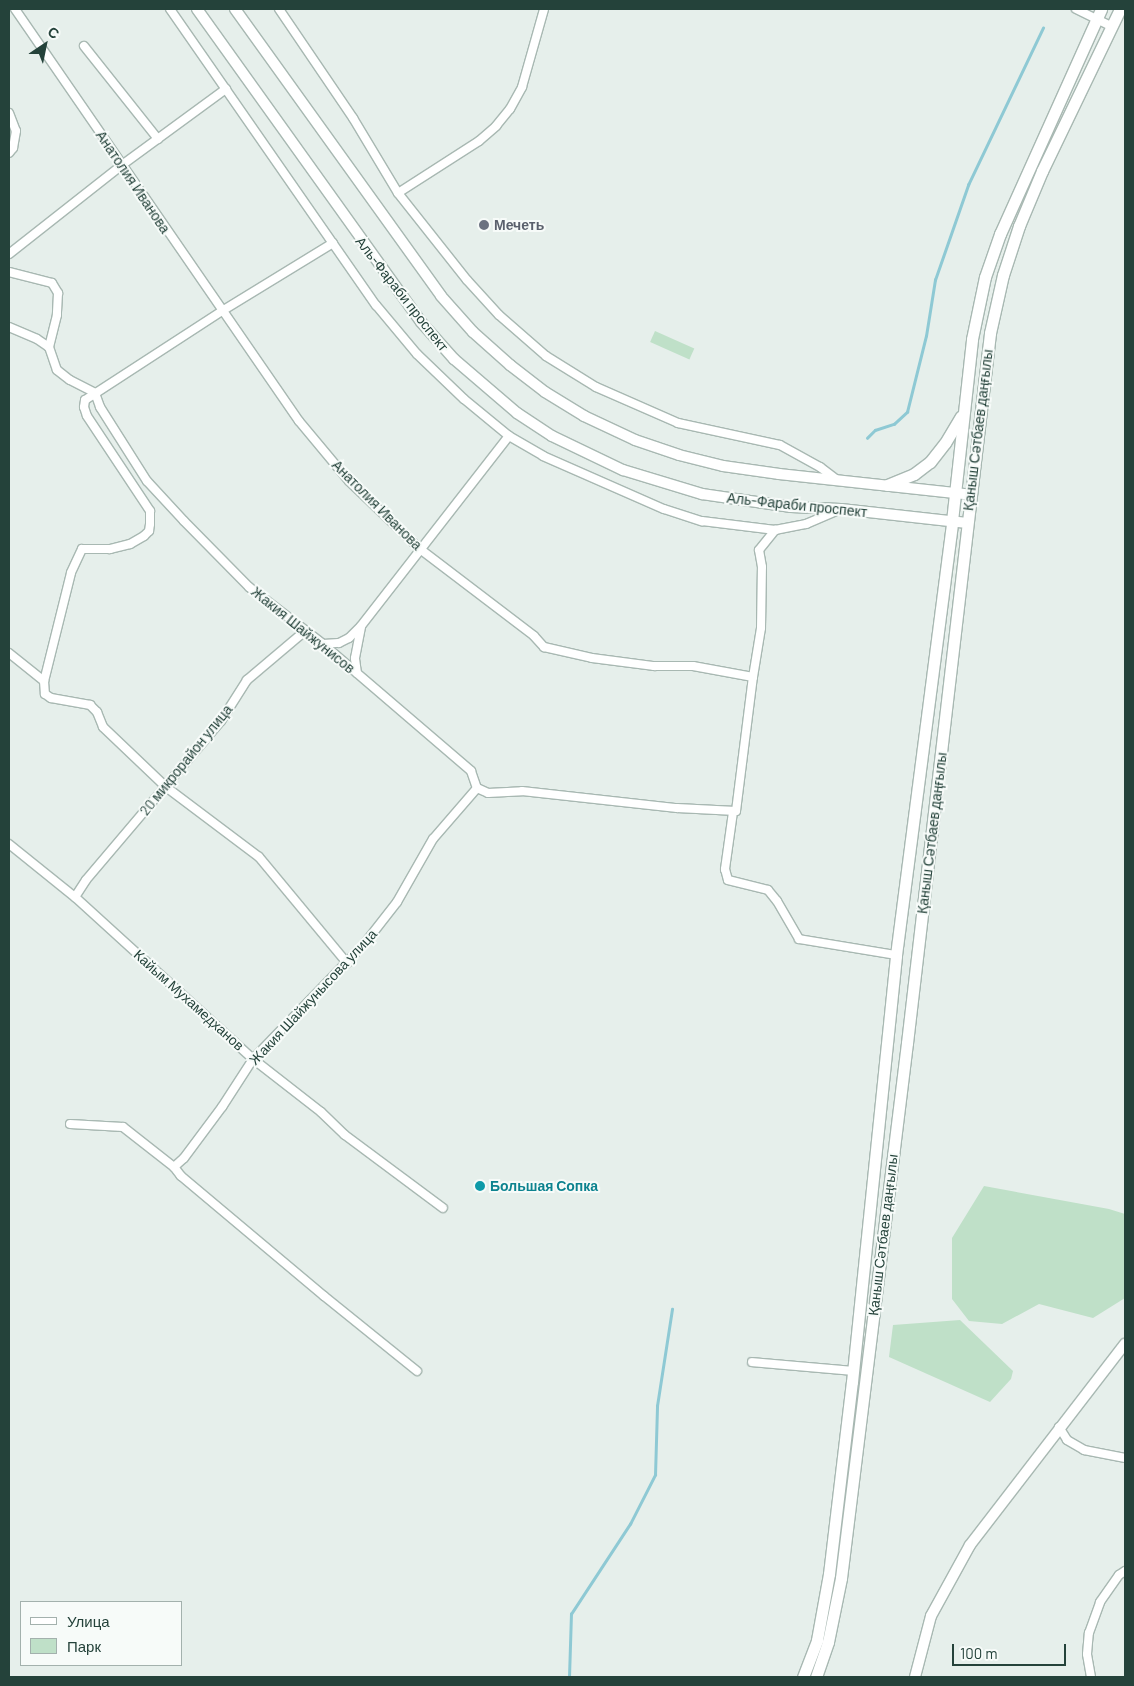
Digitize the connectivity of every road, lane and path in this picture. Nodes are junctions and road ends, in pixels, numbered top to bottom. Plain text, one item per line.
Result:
1 (15, 9) edge
2 (170, 9) edge
3 (197, 9) edge
4 (235, 9) edge
5 (279, 9) edge
6 (544, 9) edge
7 (1076, 9) edge
8 (1120, 9) edge
9 (1099, 14) edge
10 (1111, 26) junction
11 (84, 46) dead end
12 (226, 89) junction
13 (9, 112) edge
14 (158, 139) junction
15 (9, 153) edge
16 (122, 165) junction
17 (398, 193) junction
18 (334, 243) junction
19 (9, 254) edge
20 (9, 272) edge
21 (222, 311) junction
22 (9, 327) edge
23 (50, 347) junction
24 (95, 393) junction
25 (963, 412) junction
26 (509, 436) junction
27 (839, 481) junction
28 (887, 485) junction
29 (954, 493) junction
30 (971, 495) junction
31 (841, 509) junction
32 (952, 521) junction
33 (968, 523) junction
34 (775, 530) junction
35 (420, 549) junction
36 (361, 626) junction
37 (305, 631) junction
38 (322, 644) junction
39 (9, 653) edge
40 (357, 674) junction
41 (753, 677) junction
42 (44, 681) junction
43 (166, 788) junction
44 (476, 788) junction
45 (734, 812) junction
46 (9, 844) edge
47 (75, 897) junction
48 (896, 955) junction
49 (348, 963) junction
50 (253, 1059) junction
51 (70, 1124) dead end
52 (174, 1167) junction
53 (443, 1208) dead end
54 (1125, 1344) edge
55 (752, 1362) dead end
56 (417, 1371) dead end
57 (853, 1372) junction
58 (1058, 1427) junction
59 (1125, 1458) edge
60 (1125, 1571) edge
61 (804, 1677) edge
62 (816, 1677) edge
63 (915, 1677) edge
64 (1091, 1677) edge

1 - 16 street, Анатолия Иванова
2 - 12 street
3 - 31 street, Аль-Фараби проспект
4 - 27 street, Аль-Фараби проспект
5 - 17 street
6 - 17 street
7 - 9 street
8 - 10 main road, Қаныш Сәтбаев даңғылы
9 - 10 street
9 - 25 main road, Қаныш Сәтбаев даңғылы
10 - 30 main road, Қаныш Сәтбаев даңғылы
11 - 14 street
12 - 14 street
12 - 18 street
13 - 15 street
14 - 16 street
16 - 19 street
16 - 21 street, Анатолия Иванова
17 - 27 street
18 - 21 street
18 - 26 street
20 - 23 street
21 - 24 street
21 - 35 street, Анатолия Иванова
22 - 23 street
23 - 24 street
24 - 37 street, Жакия Шайжунисов
24 - 42 street
25 - 28 main road
25 - 29 main road, Қаныш Сәтбаев даңғылы
26 - 34 street
26 - 35 street
27 - 28 street, Аль-Фараби проспект
28 - 29 street, Аль-Фараби проспект
29 - 30 street, Аль-Фараби проспект
29 - 32 main road, Қаныш Сәтбаев даңғылы
30 - 33 main road, Қаныш Сәтбаев даңғылы
31 - 32 street, Аль-Фараби проспект
31 - 34 street
32 - 33 street, Аль-Фараби проспект
32 - 48 main road, Қаныш Сәтбаев даңғылы
33 - 62 main road, Қаныш Сәтбаев даңғылы
34 - 41 street
35 - 36 street
35 - 41 street, Анатолия Иванова
36 - 38 street
36 - 40 street
37 - 38 street, Жакия Шайжунисов
37 - 43 street, 20 микрорайон улица
38 - 40 street, Жакия Шайжунисов
39 - 42 street
40 - 44 street, Жакия Шайжунисов
41 - 45 street
42 - 43 street
43 - 47 street, 20 микрорайон улица
43 - 49 street
44 - 45 street
44 - 49 street, Жакия Шайжунысова улица
45 - 48 street
46 - 47 street, Кайым Мухамедханов
47 - 50 street, Кайым Мухамедханов
48 - 57 main road, Қаныш Сәтбаев даңғылы
49 - 50 street, Жакия Шайжунысова улица
50 - 52 street, Жакия Шайжунысова улица
50 - 53 street, Кайым Мухамедханов
51 - 52 street
52 - 56 street
54 - 58 street
55 - 57 street
57 - 61 main road, Қаныш Сәтбаев даңғылы
58 - 59 street
58 - 63 street
60 - 64 street

